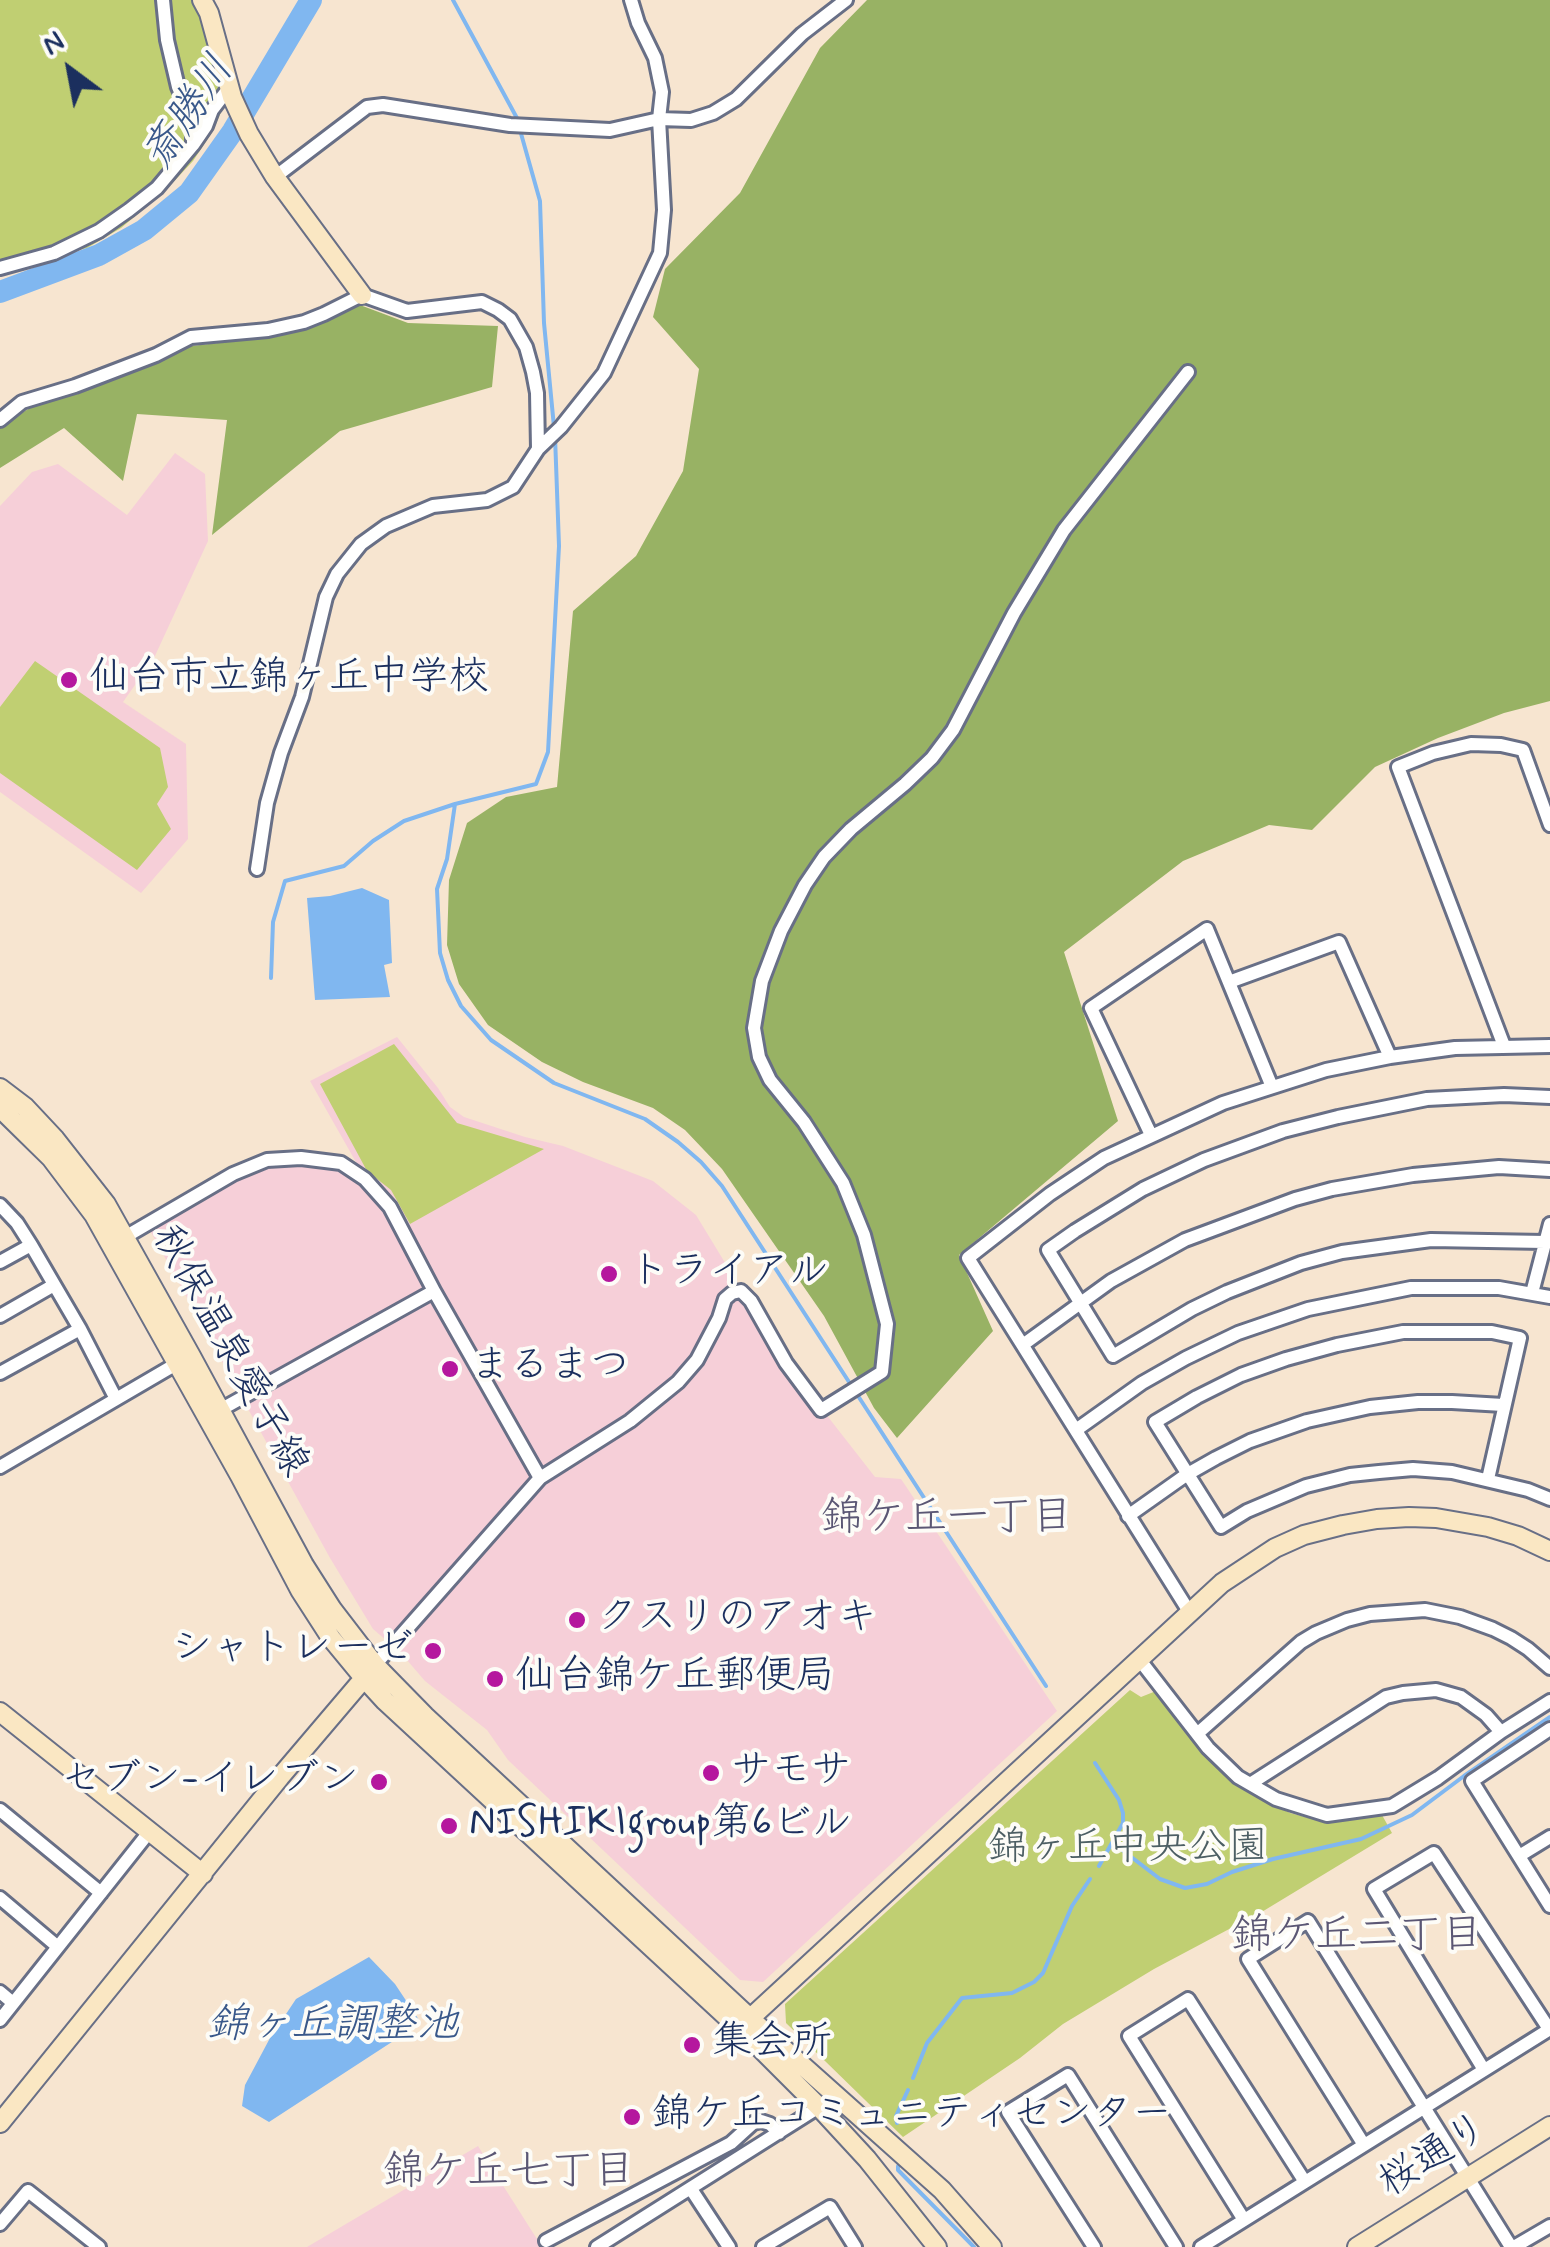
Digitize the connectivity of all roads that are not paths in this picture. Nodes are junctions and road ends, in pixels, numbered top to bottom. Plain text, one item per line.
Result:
1 (163, 0) edge
2 (202, 0) edge
3 (631, 0) edge
4 (846, 0) edge
5 (231, 92) junction
6 (659, 119) junction
7 (193, 145) junction
8 (275, 177) junction
9 (0, 268) edge
10 (362, 294) junction
11 (1188, 372) dead end
12 (0, 420) edge
13 (542, 446) junction
14 (1550, 825) edge
15 (256, 869) dead end
16 (1229, 982) junction
17 (1504, 1046) junction
18 (1550, 1046) edge
19 (1390, 1056) junction
20 (1272, 1087) junction
21 (0, 1088) edge
22 (1550, 1096) edge
23 (0, 1108) edge
24 (1151, 1135) junction
25 (1550, 1170) edge
26 (0, 1205) edge
27 (1550, 1224) edge
28 (125, 1237) junction
29 (1545, 1242) junction
30 (31, 1246) junction
31 (0, 1262) edge
32 (54, 1286) junction
33 (434, 1291) junction
34 (1532, 1293) junction
35 (1550, 1296) edge
36 (1082, 1302) junction
37 (0, 1316) edge
38 (80, 1328) junction
39 (1024, 1344) junction
40 (184, 1360) junction
41 (0, 1372) edge
42 (116, 1399) junction
43 (1503, 1405) junction
44 (220, 1410) junction
45 (1076, 1430) junction
46 (0, 1467) edge
47 (1186, 1475) junction
48 (540, 1478) junction
49 (1488, 1480) junction
50 (1550, 1499) edge
51 (1128, 1516) junction
52 (1550, 1551) edge
53 (1190, 1613) junction
54 (1138, 1659) junction
55 (1550, 1668) edge
56 (369, 1672) junction
57 (1550, 1702) edge
58 (0, 1712) edge
59 (1550, 1729) edge
60 (1501, 1732) junction
61 (1197, 1734) junction
62 (1250, 1784) junction
63 (0, 1810) edge
64 (150, 1831) junction
65 (1550, 1837) edge
66 (1519, 1856) junction
67 (202, 1874) junction
68 (101, 1892) junction
69 (0, 1898) edge
70 (1550, 1906) edge
71 (58, 1947) junction
72 (0, 1992) edge
73 (13, 2003) junction
74 (0, 2020) edge
75 (745, 2024) junction
76 (1550, 2029) edge
77 (1484, 2070) junction
78 (819, 2107) junction
79 (1424, 2107) junction
80 (0, 2123) edge
81 (1550, 2126) edge
82 (779, 2134) junction
83 (1364, 2145) junction
84 (1468, 2177) junction
85 (1305, 2182) junction
86 (691, 2189) junction
87 (1244, 2220) junction
88 (0, 2224) edge
89 (1550, 2226) edge
90 (546, 2241) dead end
91 (768, 2246) edge
92 (98, 2247) edge
93 (597, 2247) edge
94 (729, 2247) edge
95 (855, 2247) edge
96 (937, 2247) edge
97 (992, 2247) edge
98 (1094, 2247) edge
99 (1176, 2247) edge
100 (1202, 2247) edge
101 (1357, 2247) edge
102 (1512, 2247) edge

1 - 7 street
2 - 5 street
3 - 6 street
4 - 6 street
5 - 7 street
5 - 8 street
6 - 8 street
6 - 13 street
7 - 9 street
8 - 10 street
10 - 12 street
10 - 13 street
11 - 48 street
13 - 15 street
14 - 17 street
16 - 19 street
16 - 20 street
16 - 24 street
17 - 18 street
17 - 19 street
19 - 20 street
20 - 24 street
21 - 28 street, 秋保温泉愛子線
22 - 36 street
23 - 40 street, 秋保温泉愛子線
24 - 39 street
25 - 36 street
26 - 30 street
27 - 29 street
28 - 33 street
28 - 40 street, 秋保温泉愛子線
29 - 34 street
29 - 36 street
30 - 31 street
30 - 32 street
32 - 37 street
32 - 38 street
33 - 44 street
33 - 48 street
34 - 35 street
34 - 45 street
36 - 39 street
38 - 41 street
38 - 42 street
39 - 45 street
40 - 42 street
40 - 44 street, 秋保温泉愛子線
40 - 56 street, 秋保温泉愛子線
42 - 46 street
43 - 47 street
43 - 47 street
43 - 49 street
44 - 56 street, 秋保温泉愛子線
45 - 51 street
47 - 49 street
47 - 51 street
48 - 56 street
49 - 50 street
51 - 53 street
52 - 53 street
53 - 54 street
54 - 61 street
54 - 75 street
55 - 61 street
56 - 67 street
56 - 75 street
57 - 60 street
58 - 64 street
59 - 66 street
60 - 62 street
60 - 62 street
61 - 62 street
63 - 68 street
64 - 67 street
64 - 68 street
65 - 66 street
66 - 70 street
67 - 80 street
68 - 71 street
69 - 71 street
71 - 73 street
72 - 73 street
73 - 74 street
75 - 78 street
75 - 97 street
76 - 77 street
76 - 77 street
77 - 79 street
78 - 82 street
78 - 96 street
79 - 83 street
79 - 83 street
79 - 84 street
81 - 84 street, 桜通り
82 - 86 street
82 - 90 street
83 - 85 street
84 - 101 street, 桜通り
84 - 102 street
85 - 87 street
85 - 87 street
86 - 93 street
86 - 94 street
87 - 100 street
88 - 92 street
89 - 102 street
91 - 95 street
98 - 99 street

